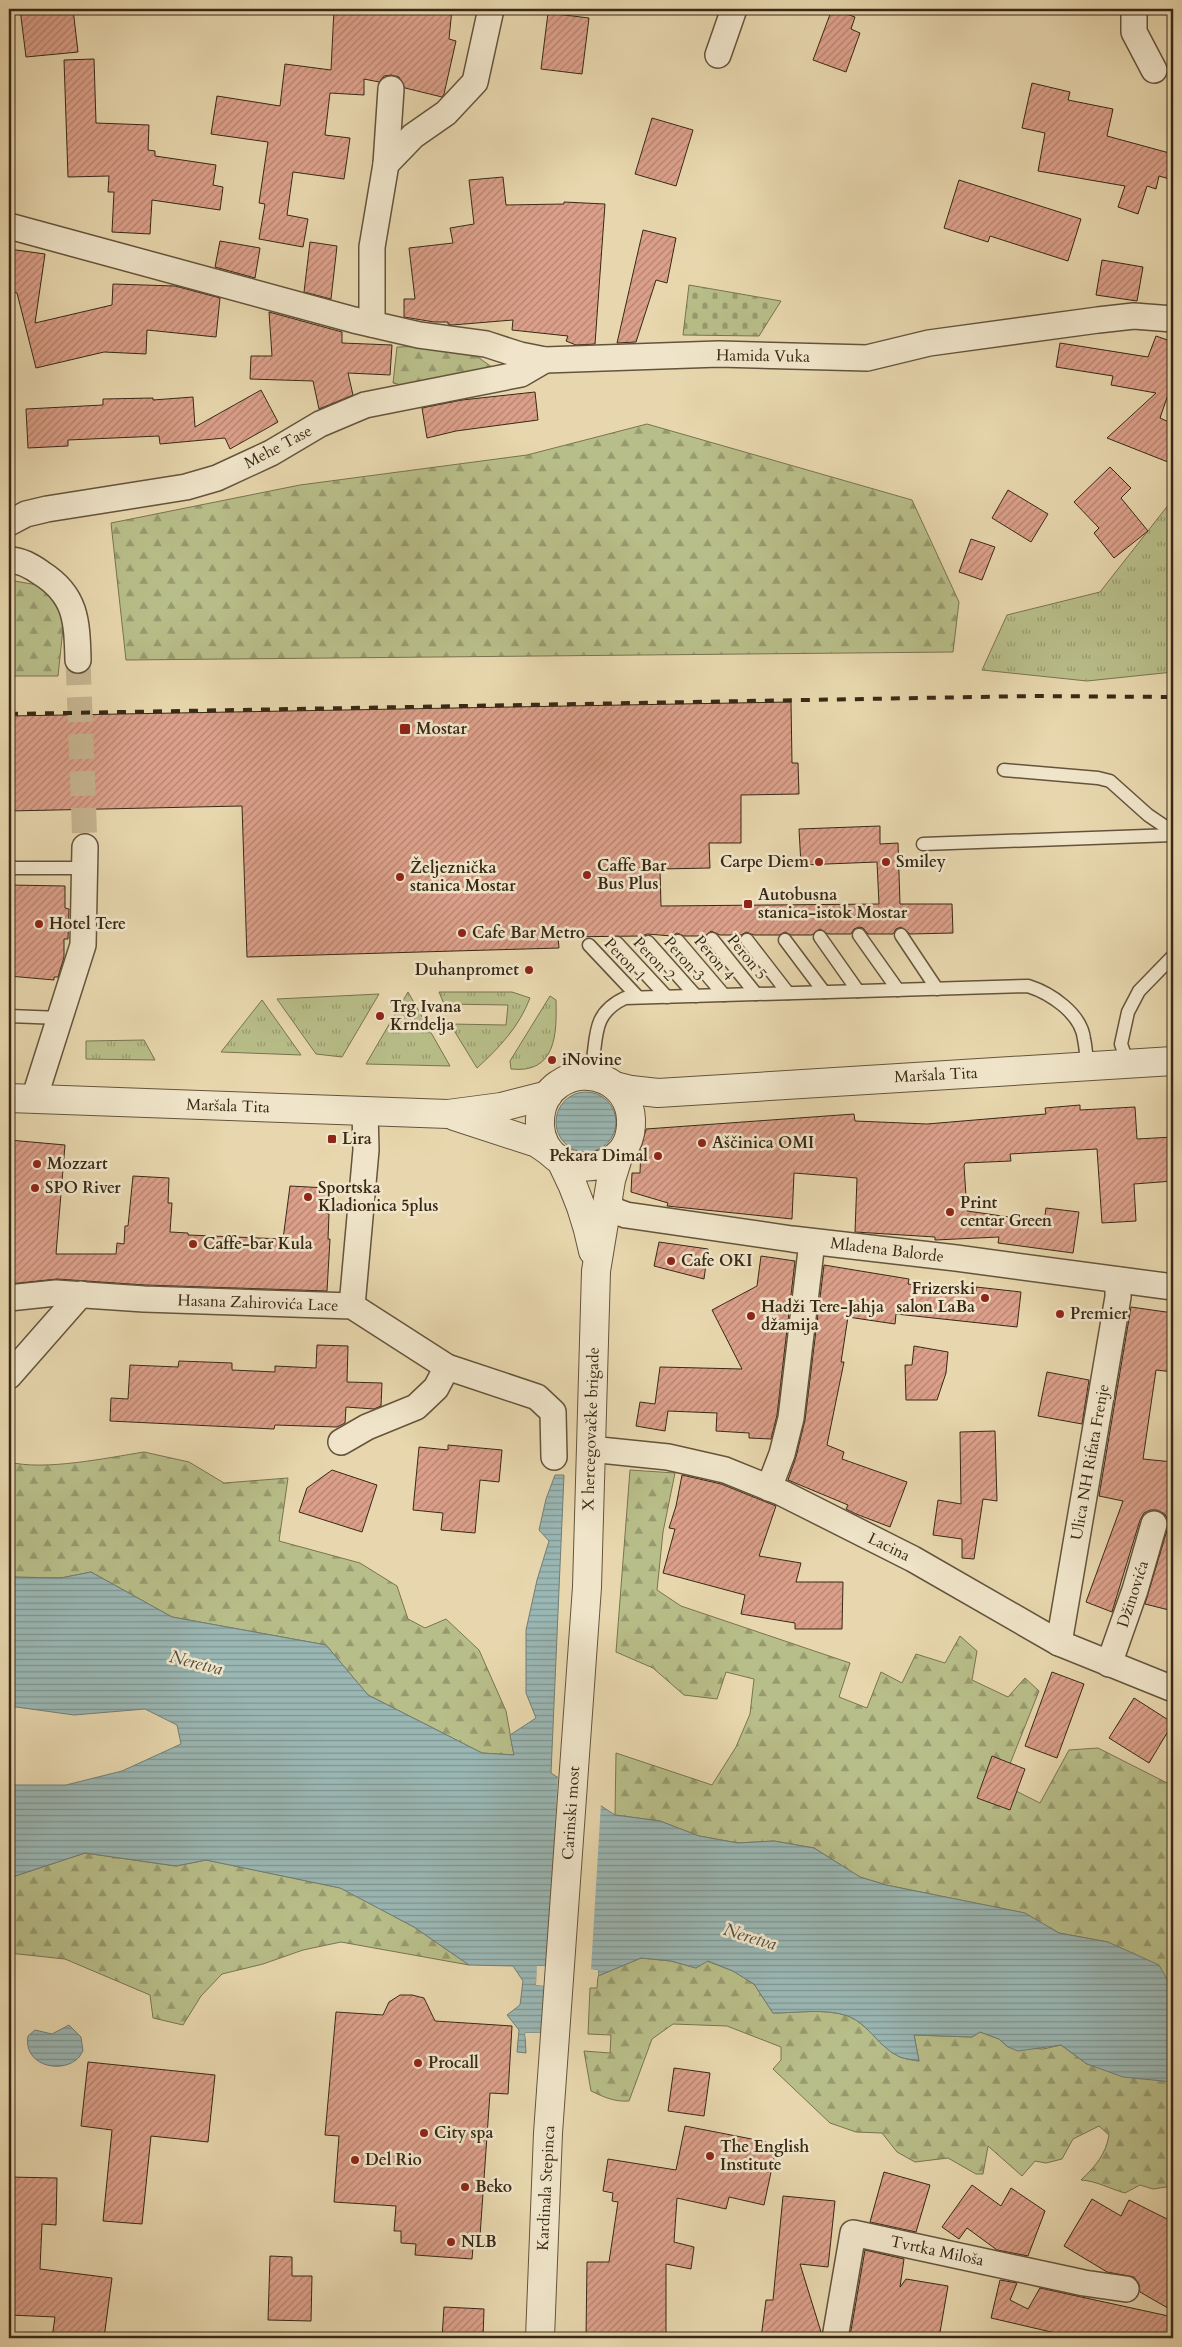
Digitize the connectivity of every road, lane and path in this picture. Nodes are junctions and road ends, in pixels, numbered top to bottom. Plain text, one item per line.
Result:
1 (491, 9) edge
2 (734, 9) edge
3 (1134, 9) edge
4 (718, 54) dead end
5 (1154, 70) dead end
6 (391, 89) dead end
7 (386, 164) junction
8 (9, 226) edge
9 (1173, 319) edge
10 (363, 322) junction
11 (545, 360) junction
12 (9, 523) edge
13 (9, 560) edge
14 (78, 660) tunnel mouth
15 (1004, 770) dead end
16 (1173, 833) edge
17 (923, 844) dead end
18 (85, 858) joint
19 (9, 868) edge
20 (859, 935) dead end
21 (900, 935) dead end
22 (820, 937) dead end
23 (712, 939) dead end
24 (747, 940) dead end
25 (785, 940) dead end
26 (678, 941) dead end
27 (648, 942) dead end
28 (616, 943) dead end
29 (589, 945) dead end
30 (1173, 956) edge
31 (938, 989) junction
32 (898, 990) junction
33 (858, 991) junction
34 (824, 992) junction
35 (756, 994) junction
36 (788, 994) junction
37 (724, 995) junction
38 (696, 996) junction
39 (638, 997) junction
40 (667, 997) junction
41 (9, 1016) edge
42 (60, 1018) junction
43 (1173, 1061) edge
44 (1128, 1064) junction
45 (1088, 1066) junction
46 (590, 1075) junction
47 (615, 1086) junction
48 (699, 1091) junction
49 (548, 1095) junction
50 (21, 1099) edge
51 (365, 1110) junction
52 (448, 1114) junction
53 (632, 1127) junction
54 (619, 1154) junction
55 (556, 1157) junction
56 (607, 1200) junction
57 (812, 1242) junction
58 (596, 1271) junction
59 (1118, 1280) junction
60 (1173, 1287) edge
61 (81, 1294) junction
62 (9, 1298) edge
63 (352, 1306) junction
64 (447, 1367) junction
65 (9, 1376) edge
66 (341, 1442) dead end
67 (590, 1449) junction
68 (554, 1458) dead end
69 (769, 1488) junction
70 (1154, 1524) dead end
71 (587, 1587) joint
72 (1058, 1643) junction
73 (1110, 1664) junction
74 (1173, 1689) edge
75 (555, 2038) joint
76 (1126, 2289) dead end
77 (540, 2338) edge
78 (835, 2338) edge

1 - 7 street
2 - 4 street
3 - 5 street
6 - 7 street
7 - 10 street
8 - 10 street
9 - 11 street, Hamida Vuka
10 - 11 street, Hamida Vuka
11 - 12 street, Mehe Tase
13 - 14 street
15 - 16 lane
16 - 17 lane
18 - 19 lane
18 - 42 street
20 - 32 lane
21 - 31 lane
22 - 33 lane
23 - 35 lane, Peron 5
24 - 36 lane
25 - 34 lane
26 - 37 lane, Peron 4
27 - 38 lane, Peron 3
28 - 40 lane, Peron 2
29 - 39 lane, Peron 1
30 - 44 lane
31 - 32 lane
31 - 45 lane
32 - 33 lane
33 - 34 lane
34 - 36 lane
35 - 36 lane
35 - 37 lane
37 - 38 lane
38 - 40 lane
39 - 40 lane
39 - 46 lane
41 - 42 lane
42 - 50 street
43 - 44 street, Maršala Tita
44 - 45 street, Maršala Tita
45 - 48 street, Maršala Tita
46 - 47 street
46 - 49 street
47 - 48 street, Maršala Tita
47 - 53 street
48 - 53 street, Maršala Tita
49 - 52 street, Maršala Tita
49 - 55 street
50 - 51 street, Maršala Tita
51 - 52 street, Maršala Tita
51 - 63 street
52 - 55 street, Maršala Tita
53 - 54 street
54 - 55 street
54 - 56 street, X hercegovačke brigade
55 - 58 street, X hercegovačke brigade
56 - 57 street, Mladena Balorde
56 - 58 street, X hercegovačke brigade
57 - 59 street, Mladena Balorde
57 - 69 street
58 - 67 street, X hercegovačke brigade
59 - 60 street, Mladena Balorde
59 - 72 street, Ulica NH Rifata Frenje
61 - 62 street, Hasana Zahirovića Lace
61 - 63 street, Hasana Zahirovića Lace
61 - 65 street
63 - 64 street, Hasana Zahirovića Lace
64 - 66 street
64 - 68 street, Hasana Zahirovića Lace
67 - 69 street, Lacina
67 - 71 street, X hercegovačke brigade
69 - 72 street, Lacina
70 - 73 street, Džinovića
71 - 75 street, Carinski most
72 - 73 street, Lacina
73 - 74 street, Lacina
75 - 77 street, Kardinala Stepinca
76 - 78 street, Tvrtka Miloša

